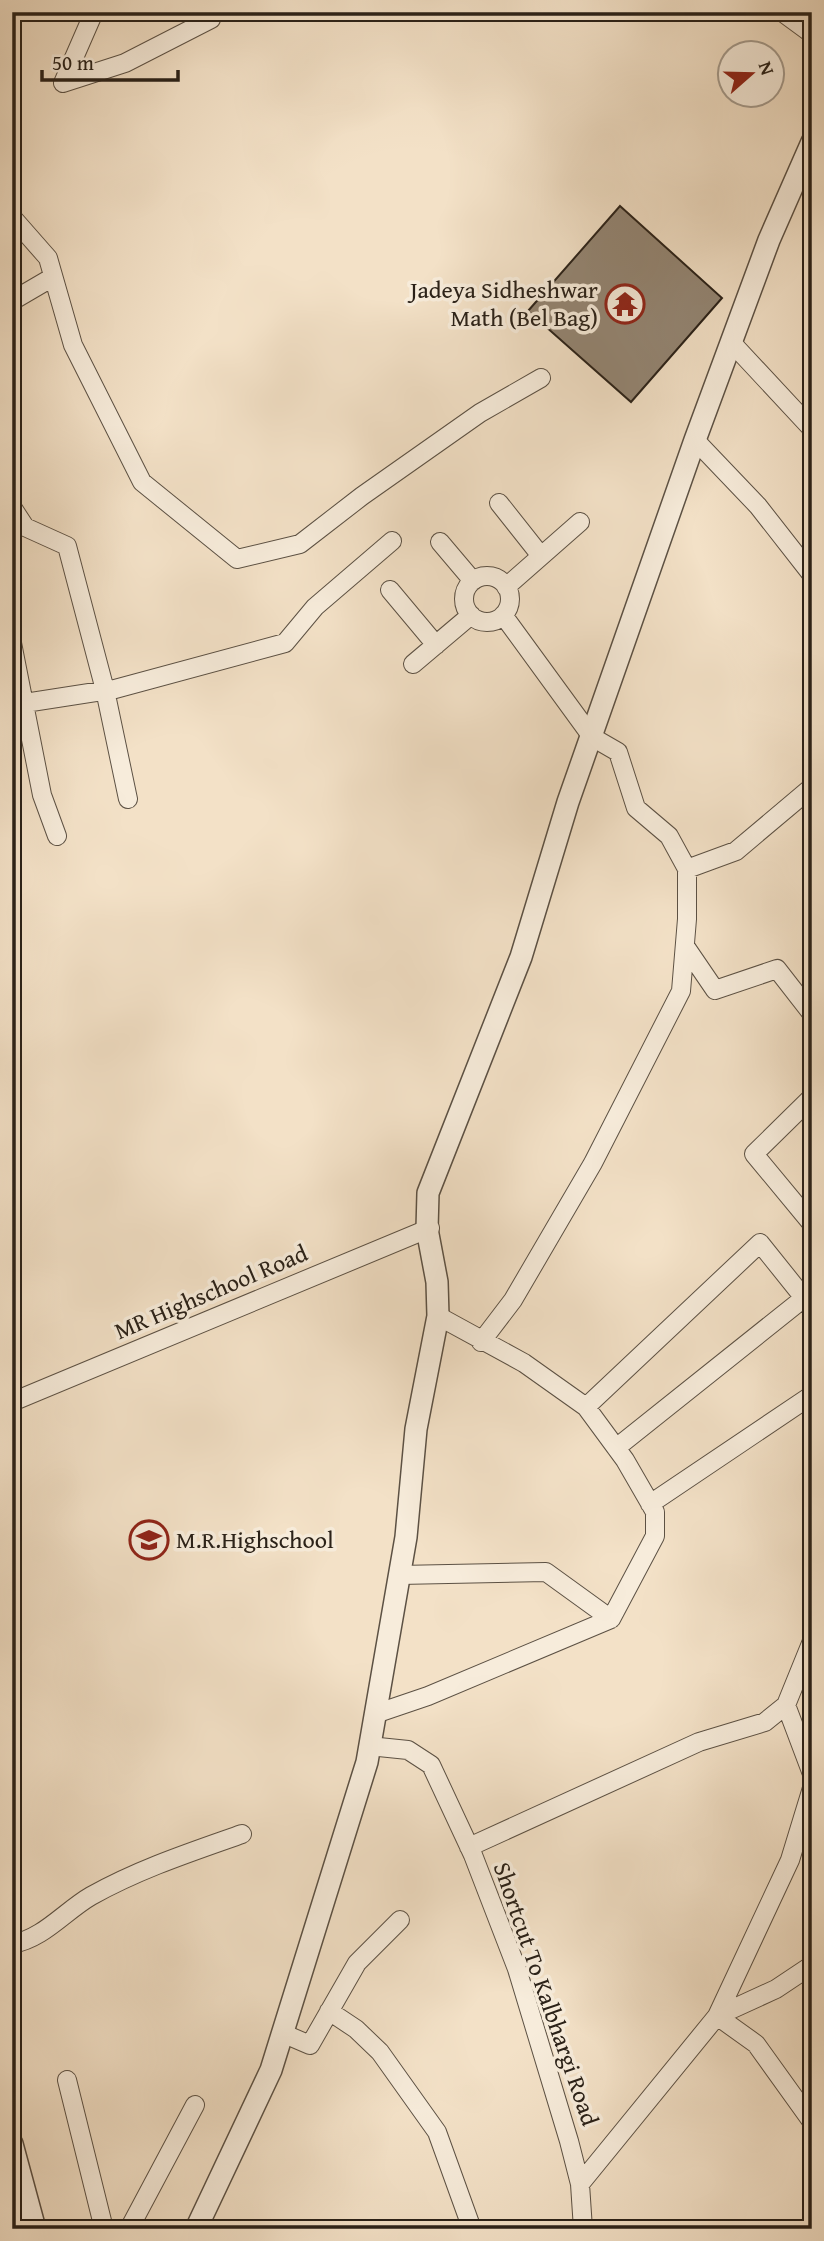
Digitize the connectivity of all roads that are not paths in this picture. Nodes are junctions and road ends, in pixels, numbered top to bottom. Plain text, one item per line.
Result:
1 (94, 12) edge
2 (212, 12) edge
3 (782, 12) edge
4 (812, 34) edge
5 (812, 142) edge
6 (12, 217) edge
7 (53, 277) junction
8 (12, 301) edge
9 (731, 342) junction
10 (541, 378) dead end
11 (812, 429) edge
12 (695, 440) junction
13 (499, 503) dead end
14 (12, 507) edge
15 (580, 522) dead end
16 (392, 541) dead end
17 (440, 542) dead end
18 (541, 556) junction
19 (812, 575) edge
20 (473, 581) junction
21 (506, 587) junction
22 (390, 590) dead end
23 (471, 615) junction
24 (503, 615) junction
25 (12, 643) edge
26 (436, 645) junction
27 (413, 664) dead end
28 (105, 690) junction
29 (19, 703) edge
30 (592, 737) junction
31 (812, 787) edge
32 (128, 799) dead end
33 (57, 836) dead end
34 (687, 869) junction
35 (685, 946) junction
36 (812, 1014) edge
37 (812, 1097) edge
38 (812, 1224) edge
39 (428, 1229) junction
40 (808, 1303) edge
41 (438, 1316) junction
42 (481, 1342) junction
43 (811, 1396) edge
44 (12, 1402) edge
45 (586, 1407) junction
46 (616, 1448) junction
47 (650, 1504) junction
48 (399, 1575) junction
49 (611, 1619) junction
50 (812, 1641) edge
51 (786, 1705) junction
52 (375, 1714) junction
53 (369, 1746) junction
54 (812, 1774) edge
55 (811, 1796) edge
56 (242, 1833) dead end
57 (469, 1847) junction
58 (400, 1920) dead end
59 (12, 1944) edge
60 (812, 1965) edge
61 (330, 2011) junction
62 (717, 2016) junction
63 (282, 2033) junction
64 (67, 2080) dead end
65 (195, 2105) dead end
66 (812, 2122) edge
67 (12, 2144) edge
68 (580, 2184) junction
69 (35, 2229) edge
70 (104, 2229) edge
71 (129, 2229) edge
72 (196, 2229) edge
73 (472, 2229) edge
74 (583, 2229) edge

1 - 2 street
3 - 4 street
5 - 9 street
6 - 7 street
7 - 8 street
7 - 10 street
9 - 11 street
9 - 12 street
12 - 19 street
12 - 30 street
13 - 18 street
14 - 28 street
15 - 18 street
16 - 28 street
17 - 20 street
18 - 21 street
20 - 21 street
20 - 23 street
21 - 24 street
22 - 26 street
23 - 24 street
23 - 26 street
24 - 30 street
25 - 29 street
26 - 27 street
28 - 29 street
28 - 32 street
29 - 33 street
30 - 34 street
30 - 39 street
31 - 34 street
34 - 35 street
35 - 36 street
35 - 42 street
37 - 38 street
39 - 41 street
39 - 44 street, MR Highschool Road
40 - 45 street
40 - 46 street
41 - 42 street
41 - 48 street
42 - 45 street
43 - 47 street
45 - 46 street
46 - 47 street
47 - 49 street
48 - 49 street
48 - 52 street
49 - 52 street
50 - 51 street
51 - 54 street
51 - 57 street
52 - 53 street
53 - 57 street, Shortcut To Kalbhargi Road
53 - 63 street
55 - 62 street
56 - 59 street
57 - 68 street, Shortcut To Kalbhargi Road
58 - 61 street
60 - 62 street
61 - 63 street
61 - 73 street
62 - 66 street
62 - 68 street
63 - 72 street
64 - 70 street
65 - 71 street
67 - 69 street
68 - 74 street, Shortcut To Kalbhargi Road

